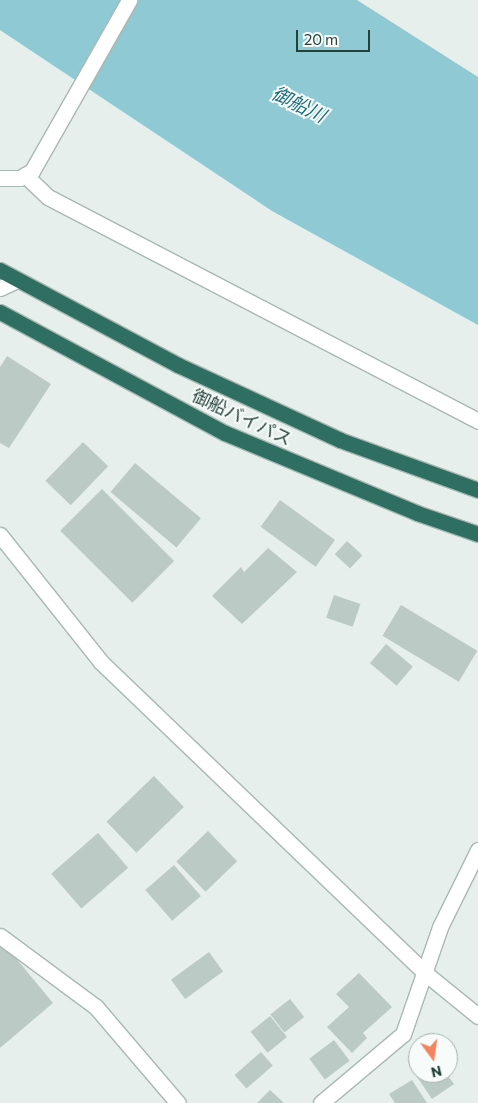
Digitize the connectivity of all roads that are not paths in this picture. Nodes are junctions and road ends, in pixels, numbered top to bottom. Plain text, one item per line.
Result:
1 (129, 0) edge
2 (25, 175) junction
3 (0, 178) edge
4 (0, 270) edge
5 (17, 280) junction
6 (0, 288) edge
7 (0, 312) edge
8 (478, 421) edge
9 (478, 490) edge
10 (478, 534) edge
11 (0, 535) edge
12 (478, 850) edge
13 (0, 936) edge
14 (425, 974) junction
15 (478, 1016) edge
16 (178, 1103) edge
17 (321, 1103) edge

1 - 2 street
2 - 3 street
2 - 8 street
4 - 5 highway, 御船バイパス
5 - 6 street
5 - 9 highway, 御船バイパス
7 - 10 highway, 御船バイパス
11 - 14 street
12 - 14 street
13 - 16 street
14 - 15 street
14 - 17 street

